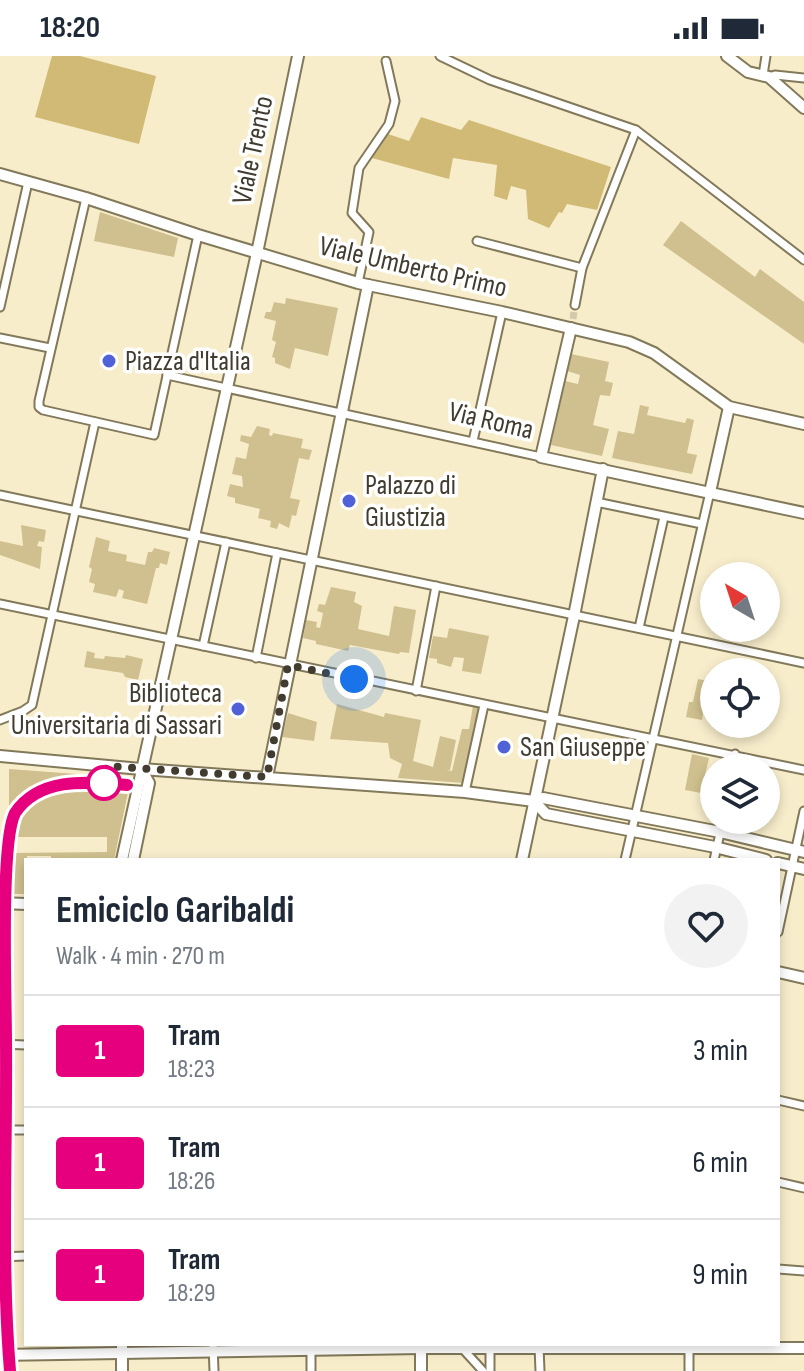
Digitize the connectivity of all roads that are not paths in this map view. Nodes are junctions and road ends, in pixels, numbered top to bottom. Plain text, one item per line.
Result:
1 (298, 56) edge
2 (440, 56) edge
3 (727, 56) edge
4 (766, 56) edge
5 (386, 61) dead end
6 (766, 76) junction
7 (803, 78) edge
8 (804, 108) edge
9 (636, 130) junction
10 (0, 174) edge
11 (28, 182) junction
12 (86, 198) junction
13 (198, 235) junction
14 (477, 241) dead end
15 (257, 253) junction
16 (804, 260) edge
17 (582, 268) junction
18 (363, 284) junction
19 (575, 305) tunnel mouth
20 (0, 307) edge
21 (502, 312) junction
22 (572, 324) junction
23 (0, 338) edge
24 (50, 348) junction
25 (167, 375) junction
26 (225, 390) junction
27 (729, 407) junction
28 (342, 414) junction
29 (95, 422) junction
30 (804, 424) edge
31 (473, 441) junction
32 (541, 457) junction
33 (603, 469) junction
34 (710, 492) junction
35 (0, 495) edge
36 (596, 502) junction
37 (77, 512) junction
38 (804, 513) edge
39 (664, 517) junction
40 (702, 524) junction
41 (193, 535) junction
42 (226, 542) junction
43 (277, 553) junction
44 (311, 560) junction
45 (436, 586) junction
46 (0, 604) edge
47 (54, 615) junction
48 (574, 616) junction
49 (639, 628) junction
50 (676, 636) junction
51 (170, 640) junction
52 (203, 646) junction
53 (256, 658) junction
54 (804, 663) edge
55 (288, 665) junction
56 (416, 691) junction
57 (484, 705) junction
58 (0, 720) edge
59 (552, 720) junction
60 (651, 740) junction
61 (735, 754) edge
62 (0, 756) edge
63 (780, 764) edge
64 (141, 769) junction
65 (804, 770) edge
66 (267, 777) junction
67 (465, 792) junction
68 (534, 801) junction
69 (804, 811) edge
70 (635, 816) junction
71 (700, 828) edge
72 (632, 832) junction
73 (720, 834) edge
74 (728, 834) edge
75 (717, 848) junction
76 (800, 851) edge
77 (122, 858) edge
78 (133, 858) edge
79 (522, 858) edge
80 (626, 858) edge
81 (714, 858) edge
82 (758, 858) edge
83 (780, 863) edge
84 (792, 866) junction
85 (804, 869) edge
86 (0, 903) edge
87 (24, 904) edge
88 (780, 923) edge
89 (0, 947) edge
90 (780, 972) edge
91 (804, 978) edge
92 (1, 1044) edge
93 (24, 1045) edge
94 (780, 1100) edge
95 (804, 1106) edge
96 (0, 1130) edge
97 (24, 1130) edge
98 (780, 1182) edge
99 (804, 1188) edge
100 (1, 1256) edge
101 (24, 1256) edge
102 (780, 1269) edge
103 (804, 1271) edge
104 (421, 1346) edge
105 (460, 1346) edge
106 (539, 1346) edge
107 (650, 1346) edge
108 (689, 1346) edge
109 (727, 1346) edge
110 (311, 1347) edge
111 (610, 1347) edge
112 (122, 1348) edge
113 (213, 1348) edge
114 (804, 1348) edge
115 (490, 1349) junction
116 (2, 1355) edge
117 (4, 1371) edge
118 (122, 1371) edge
119 (214, 1371) edge
120 (311, 1371) edge
121 (421, 1371) edge
122 (483, 1371) edge
123 (490, 1371) edge
124 (540, 1371) edge
125 (689, 1371) edge

1 - 15 main road, Viale Trento
2 - 9 street
3 - 6 main road
4 - 6 street
5 - 18 street
6 - 7 street
6 - 8 main road
9 - 16 street
9 - 17 street
10 - 11 main road, Viale Umberto Primo
11 - 12 main road, Viale Umberto Primo
11 - 20 street
12 - 13 main road, Viale Umberto Primo
12 - 24 street
13 - 15 main road, Viale Umberto Primo
13 - 25 street
14 - 17 street
15 - 18 main road, Viale Umberto Primo
15 - 26 main road, Viale Trento
17 - 19 street
18 - 21 main road, Viale Umberto Primo
18 - 28 main road
21 - 22 main road, Viale Umberto Primo
21 - 31 street
22 - 27 main road, Viale Umberto Primo
22 - 32 main road
23 - 24 street
24 - 29 street
25 - 26 street, Via Roma
25 - 29 street
26 - 28 street, Via Roma
26 - 41 main road, Viale Trento
27 - 30 main road, Viale Umberto Primo
27 - 34 main road
28 - 31 street, Via Roma
28 - 44 main road
29 - 37 street
31 - 32 street, Via Roma
32 - 33 main road, Via Roma
33 - 34 main road, Via Roma
33 - 36 main road
34 - 38 main road, Via Roma
34 - 40 street
35 - 37 street
36 - 39 street
36 - 48 main road
37 - 41 street
37 - 47 street
39 - 40 street
39 - 49 street
40 - 50 street
41 - 42 street
41 - 51 main road, Viale Trento
42 - 43 street
42 - 52 street
43 - 44 street
43 - 53 street
44 - 45 street
44 - 55 main road
45 - 48 street
45 - 56 street
46 - 47 street
47 - 51 street
47 - 58 street
48 - 49 street
48 - 59 main road
49 - 50 street
50 - 54 street
50 - 60 street
51 - 52 street
51 - 64 main road, Viale Trento
52 - 53 street
53 - 55 street
55 - 56 street
55 - 66 main road
56 - 57 street
57 - 59 street
57 - 67 street
59 - 60 street
59 - 68 main road
60 - 61 street
60 - 70 street
62 - 64 main road
63 - 65 street
64 - 66 main road
64 - 77 main road, Viale Trento
64 - 78 main road
66 - 67 main road
67 - 68 main road
68 - 70 main road
68 - 72 main road
68 - 79 main road
69 - 76 street
70 - 71 main road
70 - 72 street
72 - 75 main road
72 - 80 street
73 - 75 street
74 - 76 main road
75 - 81 street
75 - 82 main road
76 - 84 street
83 - 84 main road
84 - 85 main road
84 - 88 street
86 - 87 main road
89 - 92 main road
90 - 91 main road
92 - 93 street
92 - 96 main road
94 - 95 street
96 - 97 street
96 - 100 main road
98 - 99 street
100 - 101 street
100 - 116 main road
102 - 103 street
104 - 105 main road
104 - 110 main road
104 - 121 main road
105 - 115 main road
105 - 122 street
106 - 111 main road
106 - 115 main road
106 - 124 street
107 - 111 main road
108 - 125 street
109 - 114 main road
110 - 113 main road
110 - 120 street
112 - 113 main road
112 - 116 main road
112 - 118 main road
113 - 119 street
115 - 123 street
116 - 117 main road

